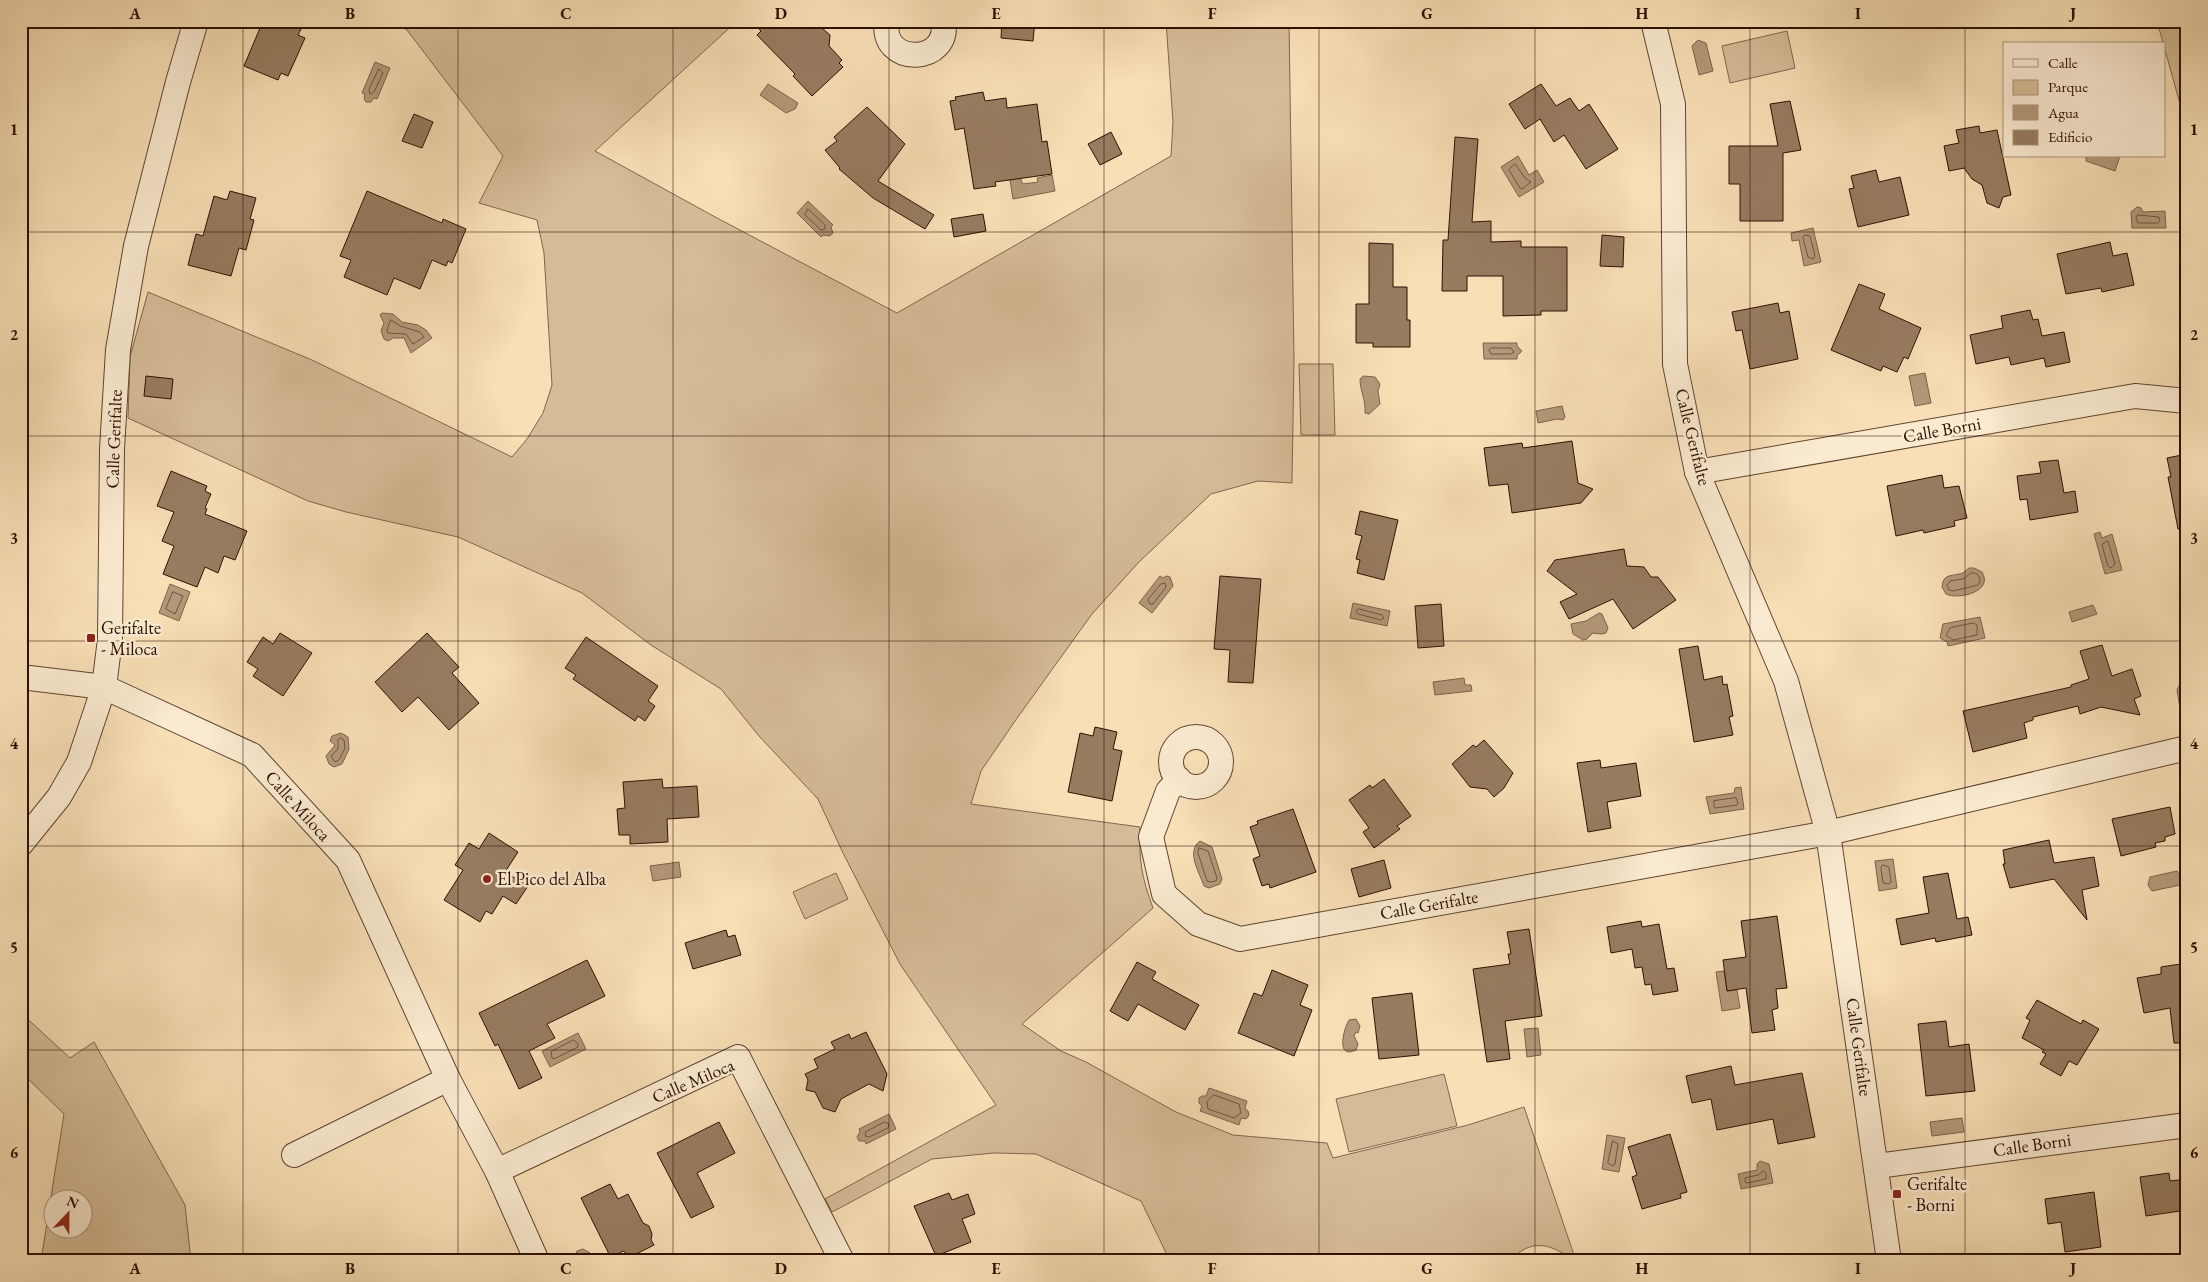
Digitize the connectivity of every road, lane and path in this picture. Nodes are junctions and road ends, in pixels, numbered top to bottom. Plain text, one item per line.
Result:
1 (196, 21) edge
2 (887, 21) edge
3 (943, 21) edge
4 (1653, 21) edge
5 (2187, 401) edge
6 (1698, 472) junction
7 (21, 677) edge
8 (104, 687) junction
9 (2187, 748) edge
10 (1178, 779) dead end
11 (1828, 833) junction
12 (21, 844) edge
13 (448, 1079) junction
14 (2187, 1125) edge
15 (294, 1155) dead end
16 (1877, 1166) junction
17 (498, 1171) junction
18 (538, 1261) edge
19 (842, 1261) edge
20 (1889, 1261) edge

1 - 8 street, Calle Gerifalte
2 - 3 street
4 - 6 street, Calle Gerifalte
5 - 6 street, Calle Borni
6 - 11 street, Calle Gerifalte
7 - 8 street, Calle Miloca
8 - 12 street, Calle Gerifalte
8 - 13 street, Calle Miloca
9 - 11 street, Calle Gerifalte
10 - 11 street, Calle Gerifalte
11 - 16 street, Calle Gerifalte
13 - 15 street
13 - 17 street, Calle Miloca
14 - 16 street, Calle Borni
16 - 20 street, Calle Gerifalte
17 - 18 street, Calle Miloca
17 - 19 street, Calle Miloca

